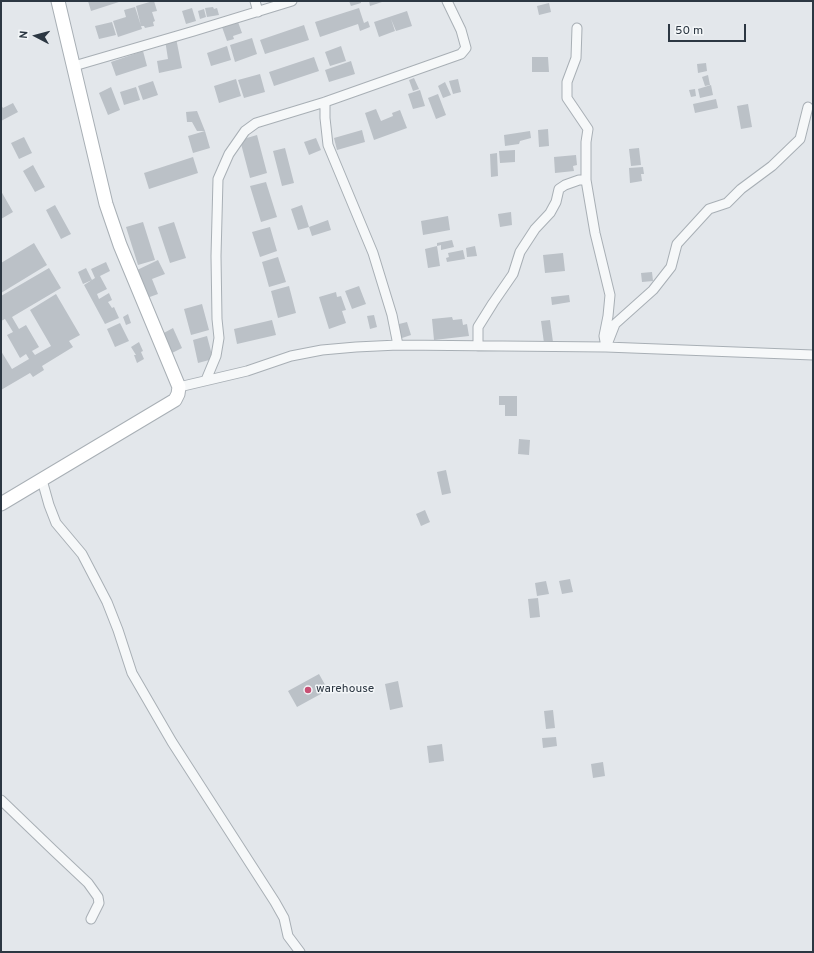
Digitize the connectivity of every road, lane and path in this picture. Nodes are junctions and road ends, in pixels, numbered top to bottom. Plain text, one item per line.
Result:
1 (58, 1) edge
2 (254, 1) edge
3 (292, 1) edge
4 (447, 1) edge
5 (258, 12) junction
6 (577, 28) dead end
7 (74, 66) junction
8 (325, 102) junction
9 (808, 107) dead end
10 (586, 180) junction
11 (398, 345) junction
12 (478, 346) junction
13 (606, 347) junction
14 (813, 355) edge
15 (206, 380) junction
16 (179, 387) junction
17 (42, 480) junction
18 (1, 504) edge
19 (1, 800) edge
20 (91, 919) dead end
21 (300, 952) edge

1 - 7 street
2 - 5 street
3 - 5 street
4 - 8 street
5 - 7 street
6 - 10 street
7 - 16 street
8 - 11 street
8 - 15 street
9 - 13 street
10 - 12 street
10 - 13 street
11 - 12 street
11 - 15 street
12 - 13 street
13 - 14 street
15 - 16 street
16 - 17 street
17 - 18 street
17 - 21 street
19 - 20 street

